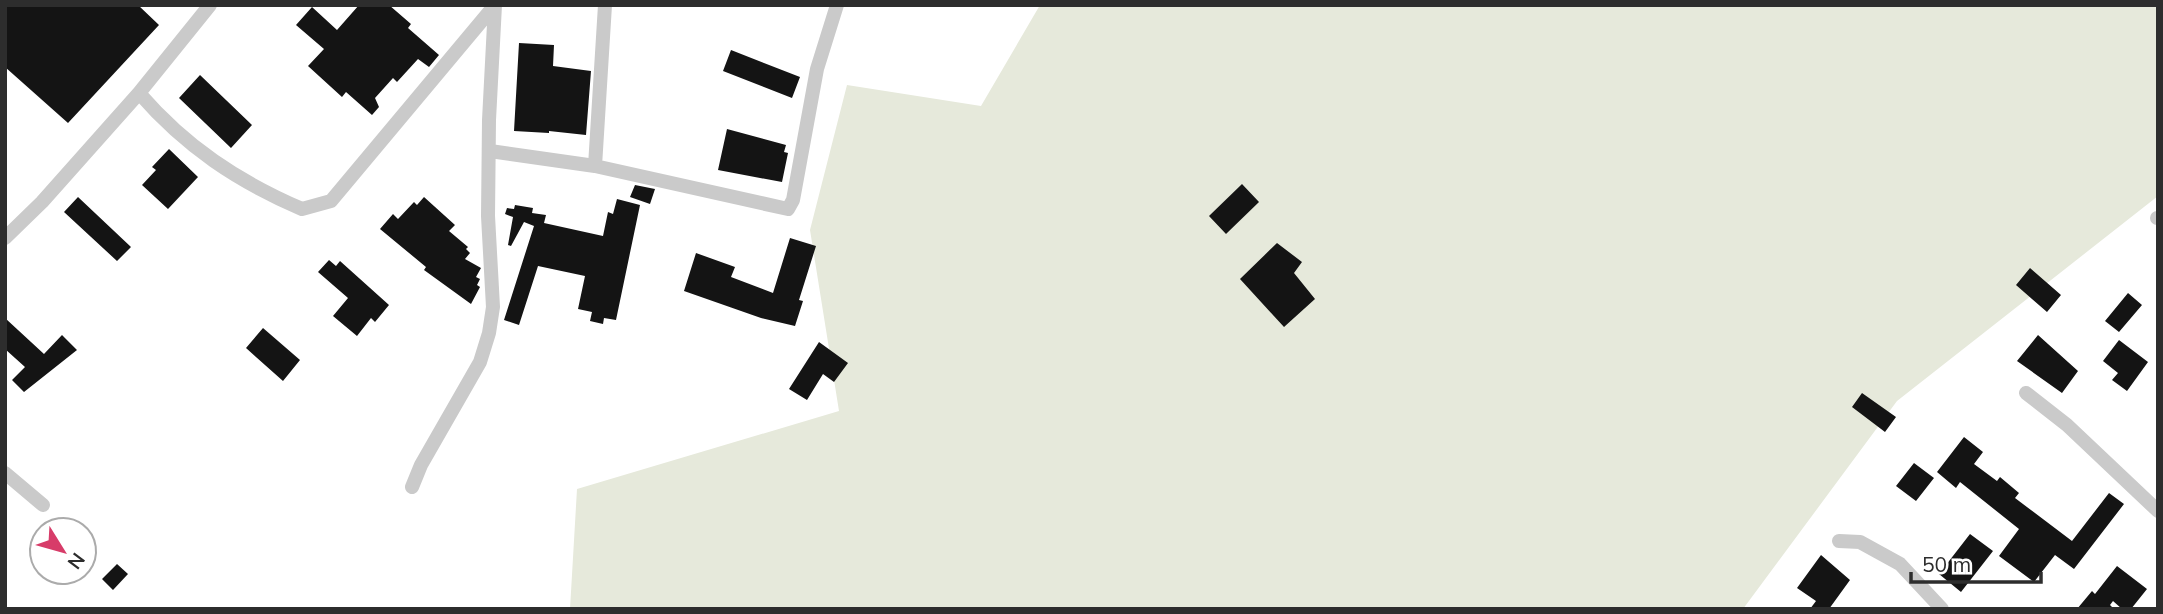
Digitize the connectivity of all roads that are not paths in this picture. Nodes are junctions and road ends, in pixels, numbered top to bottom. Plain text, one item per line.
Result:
1 (209, 5) edge
2 (495, 5) edge
3 (606, 5) edge
4 (836, 5) edge
5 (139, 93) junction
6 (490, 151) junction
7 (595, 166) junction
8 (5, 238) edge
9 (2026, 393) dead end
10 (5, 473) edge
11 (412, 487) dead end
12 (43, 505) dead end
13 (2158, 511) edge
14 (1839, 541) dead end
15 (1942, 609) edge

1 - 5 street
2 - 5 street
2 - 6 street
3 - 7 street
4 - 7 street
5 - 8 street
6 - 7 street
6 - 11 street
9 - 13 street
10 - 12 street
14 - 15 street

